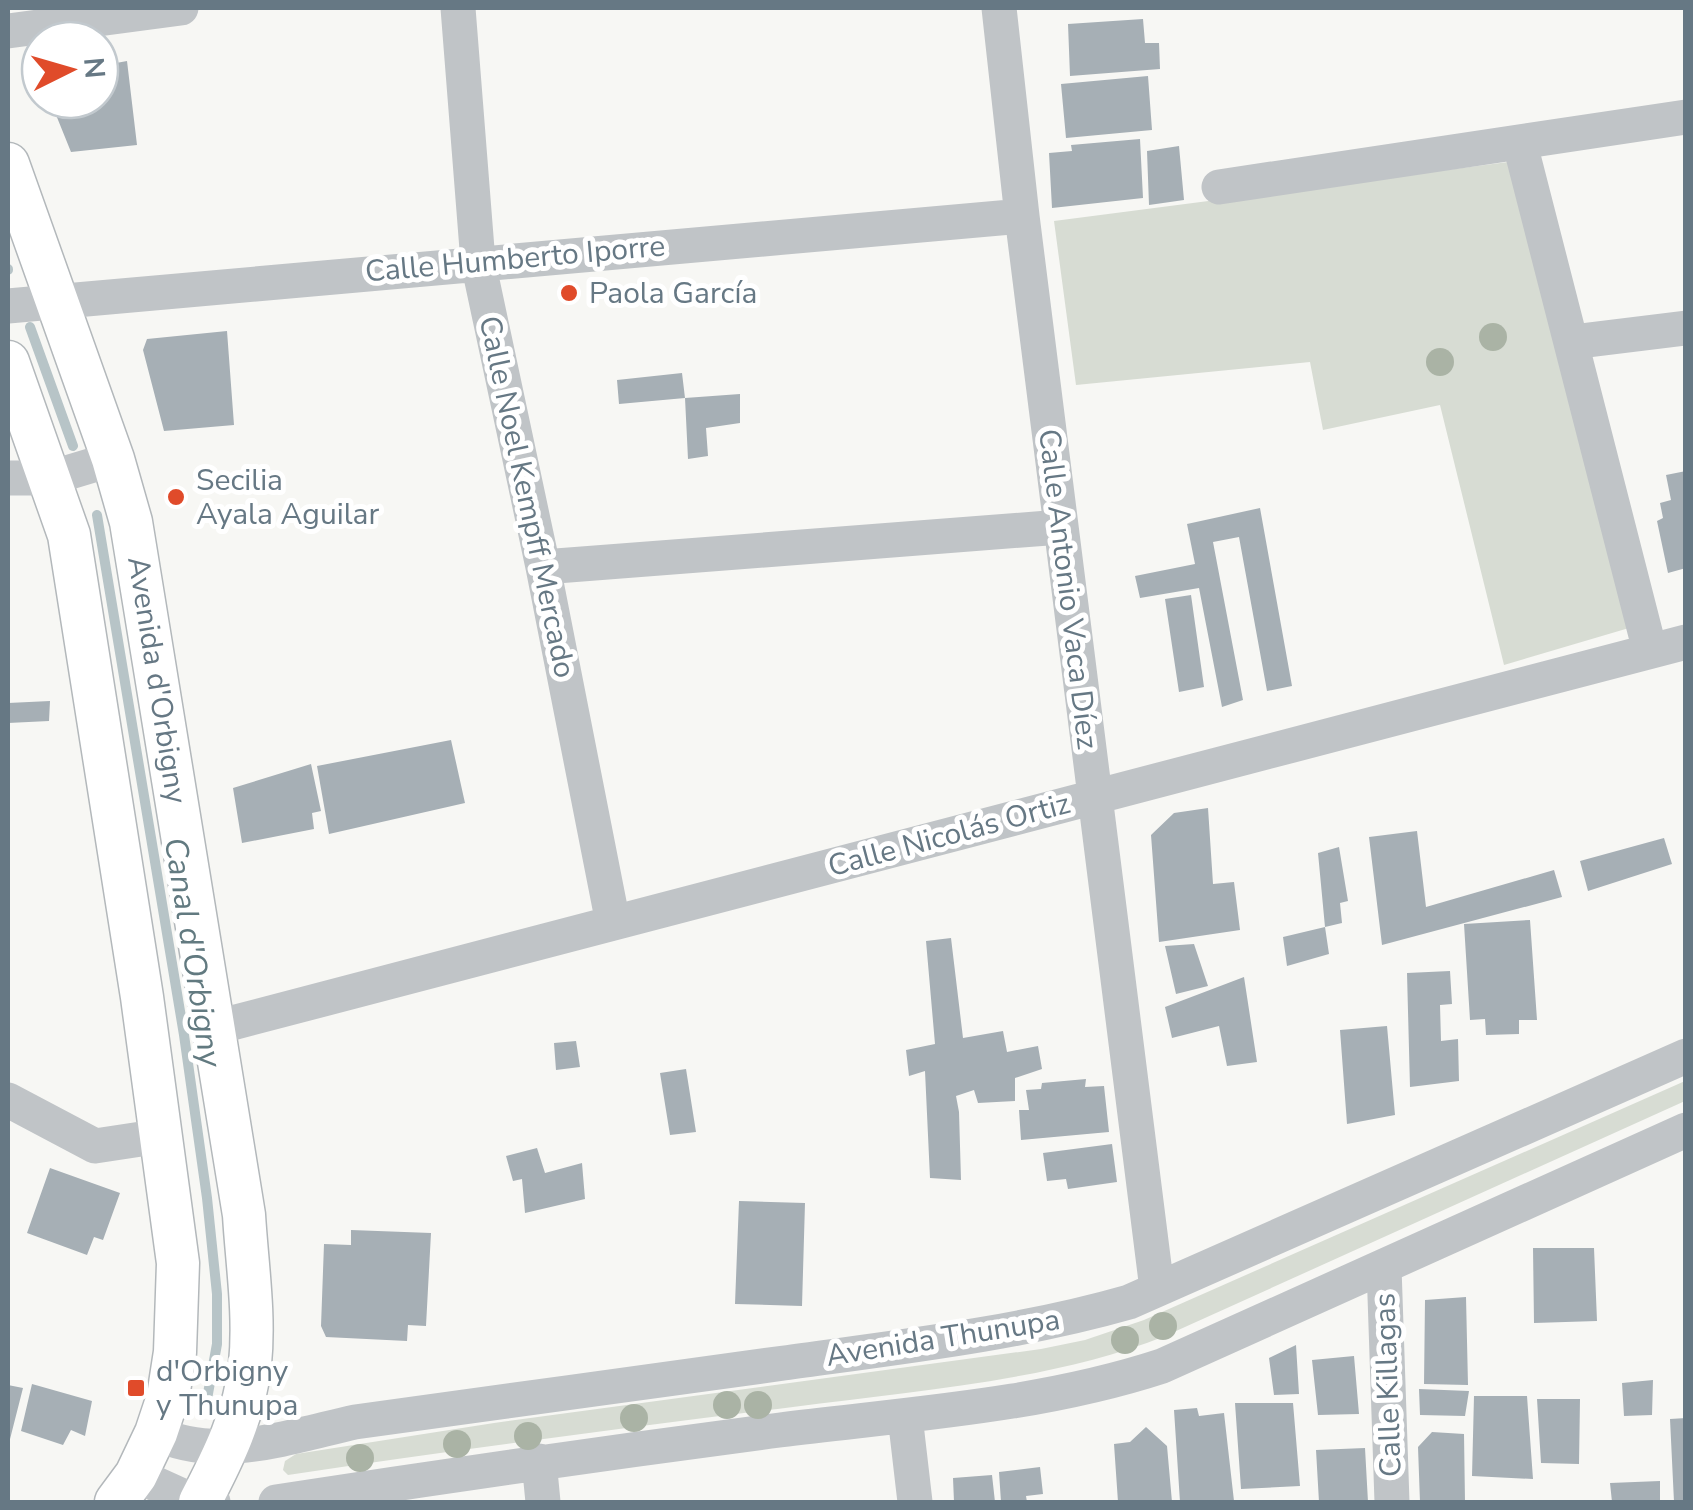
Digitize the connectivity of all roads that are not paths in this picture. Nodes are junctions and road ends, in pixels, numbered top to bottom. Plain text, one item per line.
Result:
1 (170, 8) edge
2 (458, 8) edge
3 (999, 8) edge
4 (8, 31) edge
5 (1686, 117) edge
6 (1520, 144) junction
7 (8, 164) edge
8 (1219, 187) dead end
9 (1022, 216) junction
10 (478, 262) junction
11 (57, 300) junction
12 (8, 306) edge
13 (1686, 328) edge
14 (1572, 342) junction
15 (8, 362) edge
16 (113, 458) junction
17 (8, 478) edge
18 (50, 478) junction
19 (1061, 526) junction
20 (543, 567) junction
21 (1686, 642) edge
22 (1650, 651) junction
23 (1094, 797) junction
24 (613, 923) junction
25 (214, 1028) junction
26 (1686, 1056) edge
27 (8, 1100) edge
28 (1686, 1130) edge
29 (161, 1136) junction
30 (1384, 1267) junction
31 (1157, 1289) junction
32 (905, 1416) junction
33 (156, 1433) junction
34 (229, 1446) junction
35 (539, 1461) junction
36 (126, 1489) edge
37 (200, 1502) edge
38 (213, 1502) edge
39 (276, 1502) edge
40 (543, 1502) edge
41 (915, 1502) edge
42 (1392, 1502) edge

1 - 4 street
2 - 10 street, Calle Noel Kempff Mercado
3 - 9 street, Calle Antonio Vaca Díez
5 - 6 street
6 - 8 street
6 - 14 street
7 - 11 main road, Avenida d'Orbigny
9 - 10 street, Calle Humberto Iporre
9 - 19 street, Calle Antonio Vaca Díez
10 - 11 street, Calle Humberto Iporre
10 - 20 street, Calle Noel Kempff Mercado
11 - 12 street, Calle Humberto Iporre
11 - 16 main road, Avenida d'Orbigny
13 - 14 street
14 - 22 street
15 - 18 main road
16 - 18 street
16 - 25 main road, Avenida d'Orbigny
17 - 18 street
18 - 29 main road
19 - 20 street
19 - 23 street, Calle Antonio Vaca Díez
20 - 24 street, Calle Noel Kempff Mercado
21 - 22 street, Calle Nicolás Ortiz
22 - 23 street, Calle Nicolás Ortiz
23 - 24 street, Calle Nicolás Ortiz
23 - 31 street, Calle Antonio Vaca Díez
24 - 25 street, Calle Nicolás Ortiz
25 - 34 main road, Avenida d'Orbigny
26 - 31 street, Avenida Thunupa
27 - 29 street
28 - 30 street
29 - 33 main road
30 - 32 street
30 - 42 street, Calle Killagas
31 - 34 street, Avenida Thunupa
32 - 35 street
32 - 41 street
33 - 34 street, Avenida Thunupa
33 - 36 main road
34 - 37 main road, Avenida d'Orbigny
35 - 39 street
35 - 40 street
36 - 37 street
37 - 38 street

